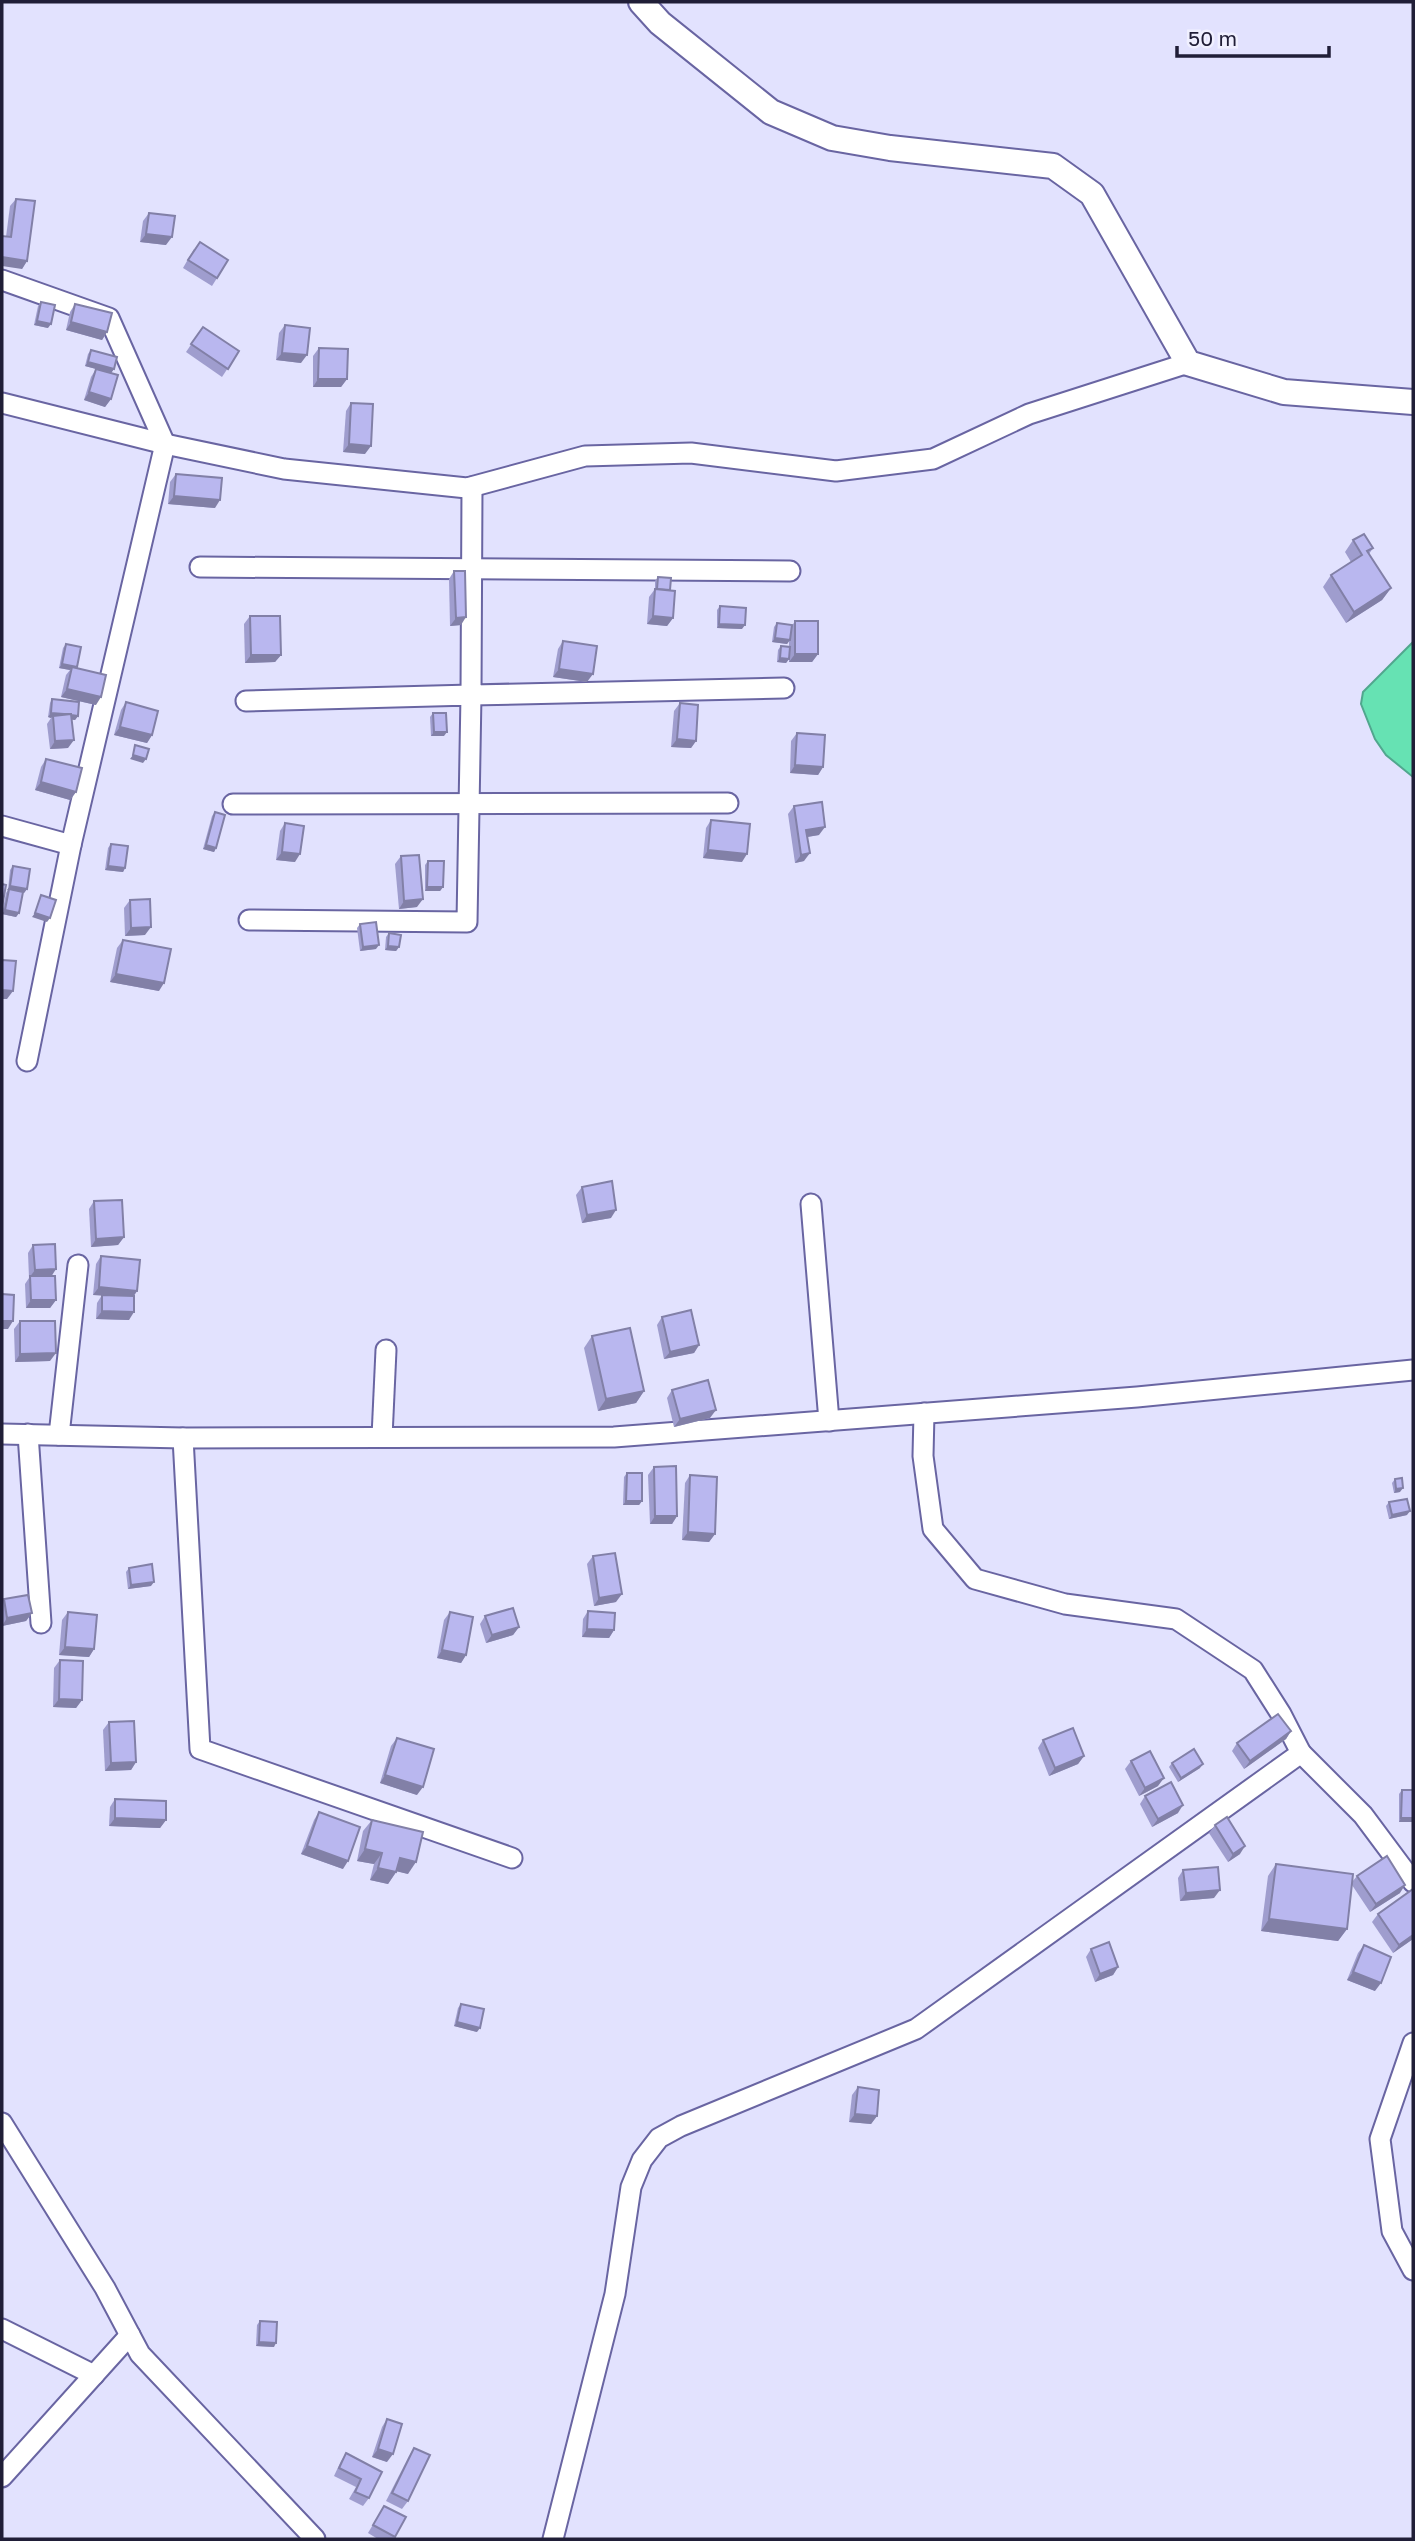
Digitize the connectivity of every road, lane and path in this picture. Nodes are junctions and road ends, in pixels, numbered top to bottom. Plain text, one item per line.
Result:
1 (640, 2) edge
2 (2, 280) edge
3 (1188, 363) junction
4 (1413, 402) edge
5 (2, 403) edge
6 (165, 444) junction
7 (472, 487) junction
8 (200, 567) dead end
9 (472, 567) junction
10 (790, 571) dead end
11 (784, 688) dead end
12 (471, 695) junction
13 (246, 701) dead end
14 (469, 803) junction
15 (728, 803) dead end
16 (233, 804) dead end
17 (2, 826) edge
18 (71, 845) junction
19 (249, 920) dead end
20 (27, 1061) dead end
21 (811, 1204) dead end
22 (78, 1265) dead end
23 (386, 1350) dead end
24 (1413, 1370) edge
25 (924, 1413) junction
26 (829, 1421) junction
27 (2, 1434) edge
28 (28, 1434) junction
29 (59, 1435) junction
30 (382, 1437) junction
31 (183, 1438) junction
32 (41, 1623) dead end
33 (1301, 1753) junction
34 (512, 1858) dead end
35 (1413, 1882) edge
36 (1413, 2043) edge
37 (2, 2123) edge
38 (1413, 2270) edge
39 (2, 2329) edge
40 (130, 2335) junction
41 (94, 2375) junction
42 (2, 2477) edge
43 (315, 2539) edge
44 (553, 2539) edge

1 - 3 street
2 - 6 street
3 - 4 street
3 - 7 street
5 - 6 street
6 - 7 street
6 - 18 street
7 - 9 street
8 - 9 street
9 - 10 street
9 - 12 street
11 - 12 street
12 - 13 street
12 - 14 street
14 - 15 street
14 - 16 street
14 - 19 street
17 - 18 street
18 - 20 street
21 - 26 street
22 - 29 street
23 - 30 street
24 - 25 street
25 - 26 street
25 - 33 street
26 - 30 street
27 - 28 street
28 - 29 street
28 - 32 street
29 - 31 street
30 - 31 street
31 - 34 street
33 - 35 street
33 - 44 street
36 - 38 street
37 - 40 street
39 - 41 street
40 - 41 street
40 - 43 street
41 - 42 street

